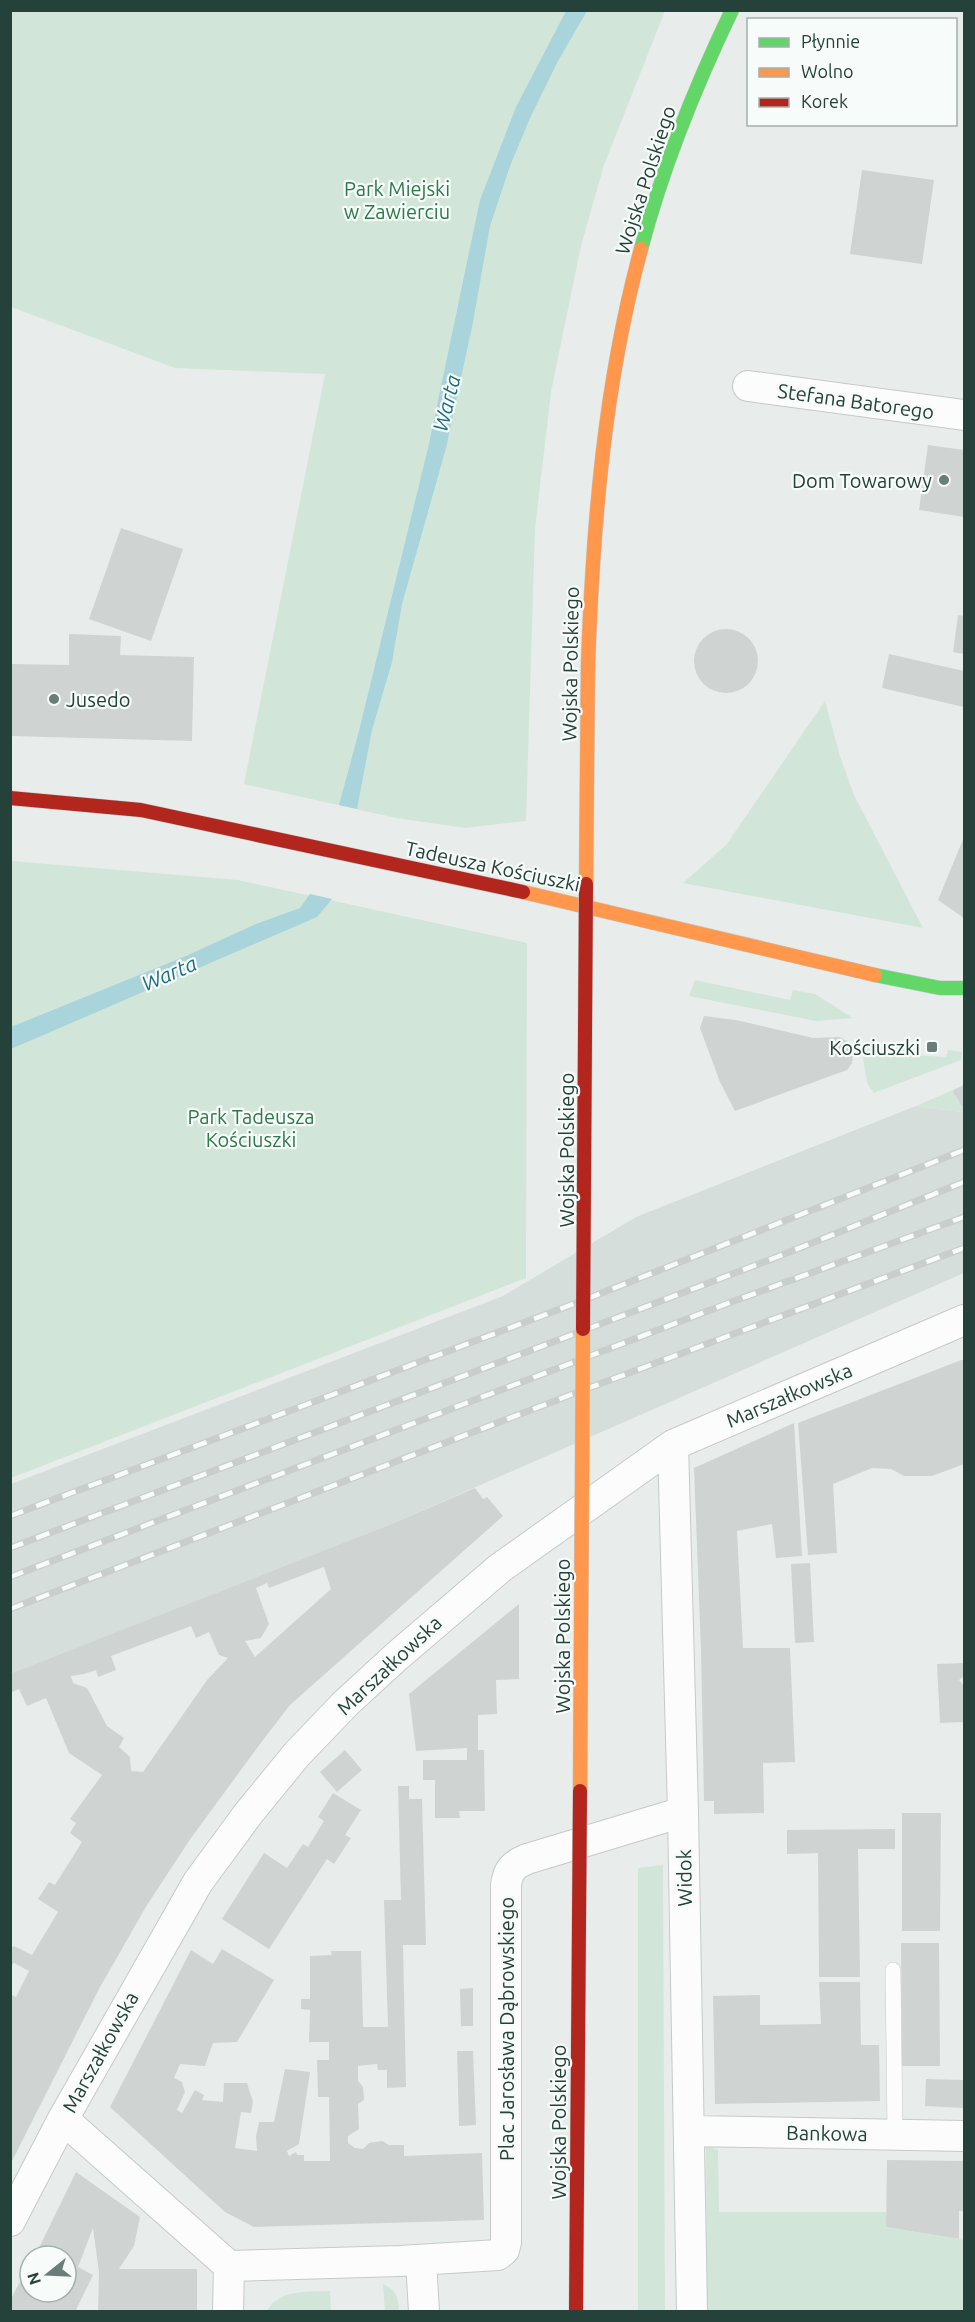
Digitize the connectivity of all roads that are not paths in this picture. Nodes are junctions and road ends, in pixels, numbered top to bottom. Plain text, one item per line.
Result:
1 (732, 10) edge
2 (748, 386) dead end
3 (964, 415) edge
4 (10, 798) edge
5 (964, 988) edge
6 (964, 1320) edge
7 (673, 1445) junction
8 (683, 1812) junction
9 (893, 1970) dead end
10 (63, 2119) junction
11 (689, 2131) junction
12 (894, 2133) junction
13 (964, 2136) edge
14 (10, 2221) edge
15 (420, 2260) junction
16 (229, 2266) junction
17 (576, 2311) edge
18 (228, 2312) edge
19 (424, 2312) edge
20 (692, 2312) edge

1 - 17 main road, Wojska Polskiego, bridge
2 - 3 street, Stefana Batorego
4 - 5 main road, Tadeusza Kościuszki
6 - 7 street, Marszałkowska
7 - 8 street, Widok
7 - 10 street, Marszałkowska
8 - 11 street, Widok
8 - 15 street, Plac Jarosława Dąbrowskiego
9 - 12 lane
10 - 14 street, Marszałkowska
10 - 16 street
11 - 12 street, Bankowa
11 - 20 street, Widok
12 - 13 street, Bankowa
15 - 16 street, Plac Jarosława Dąbrowskiego
15 - 19 street
16 - 18 street

